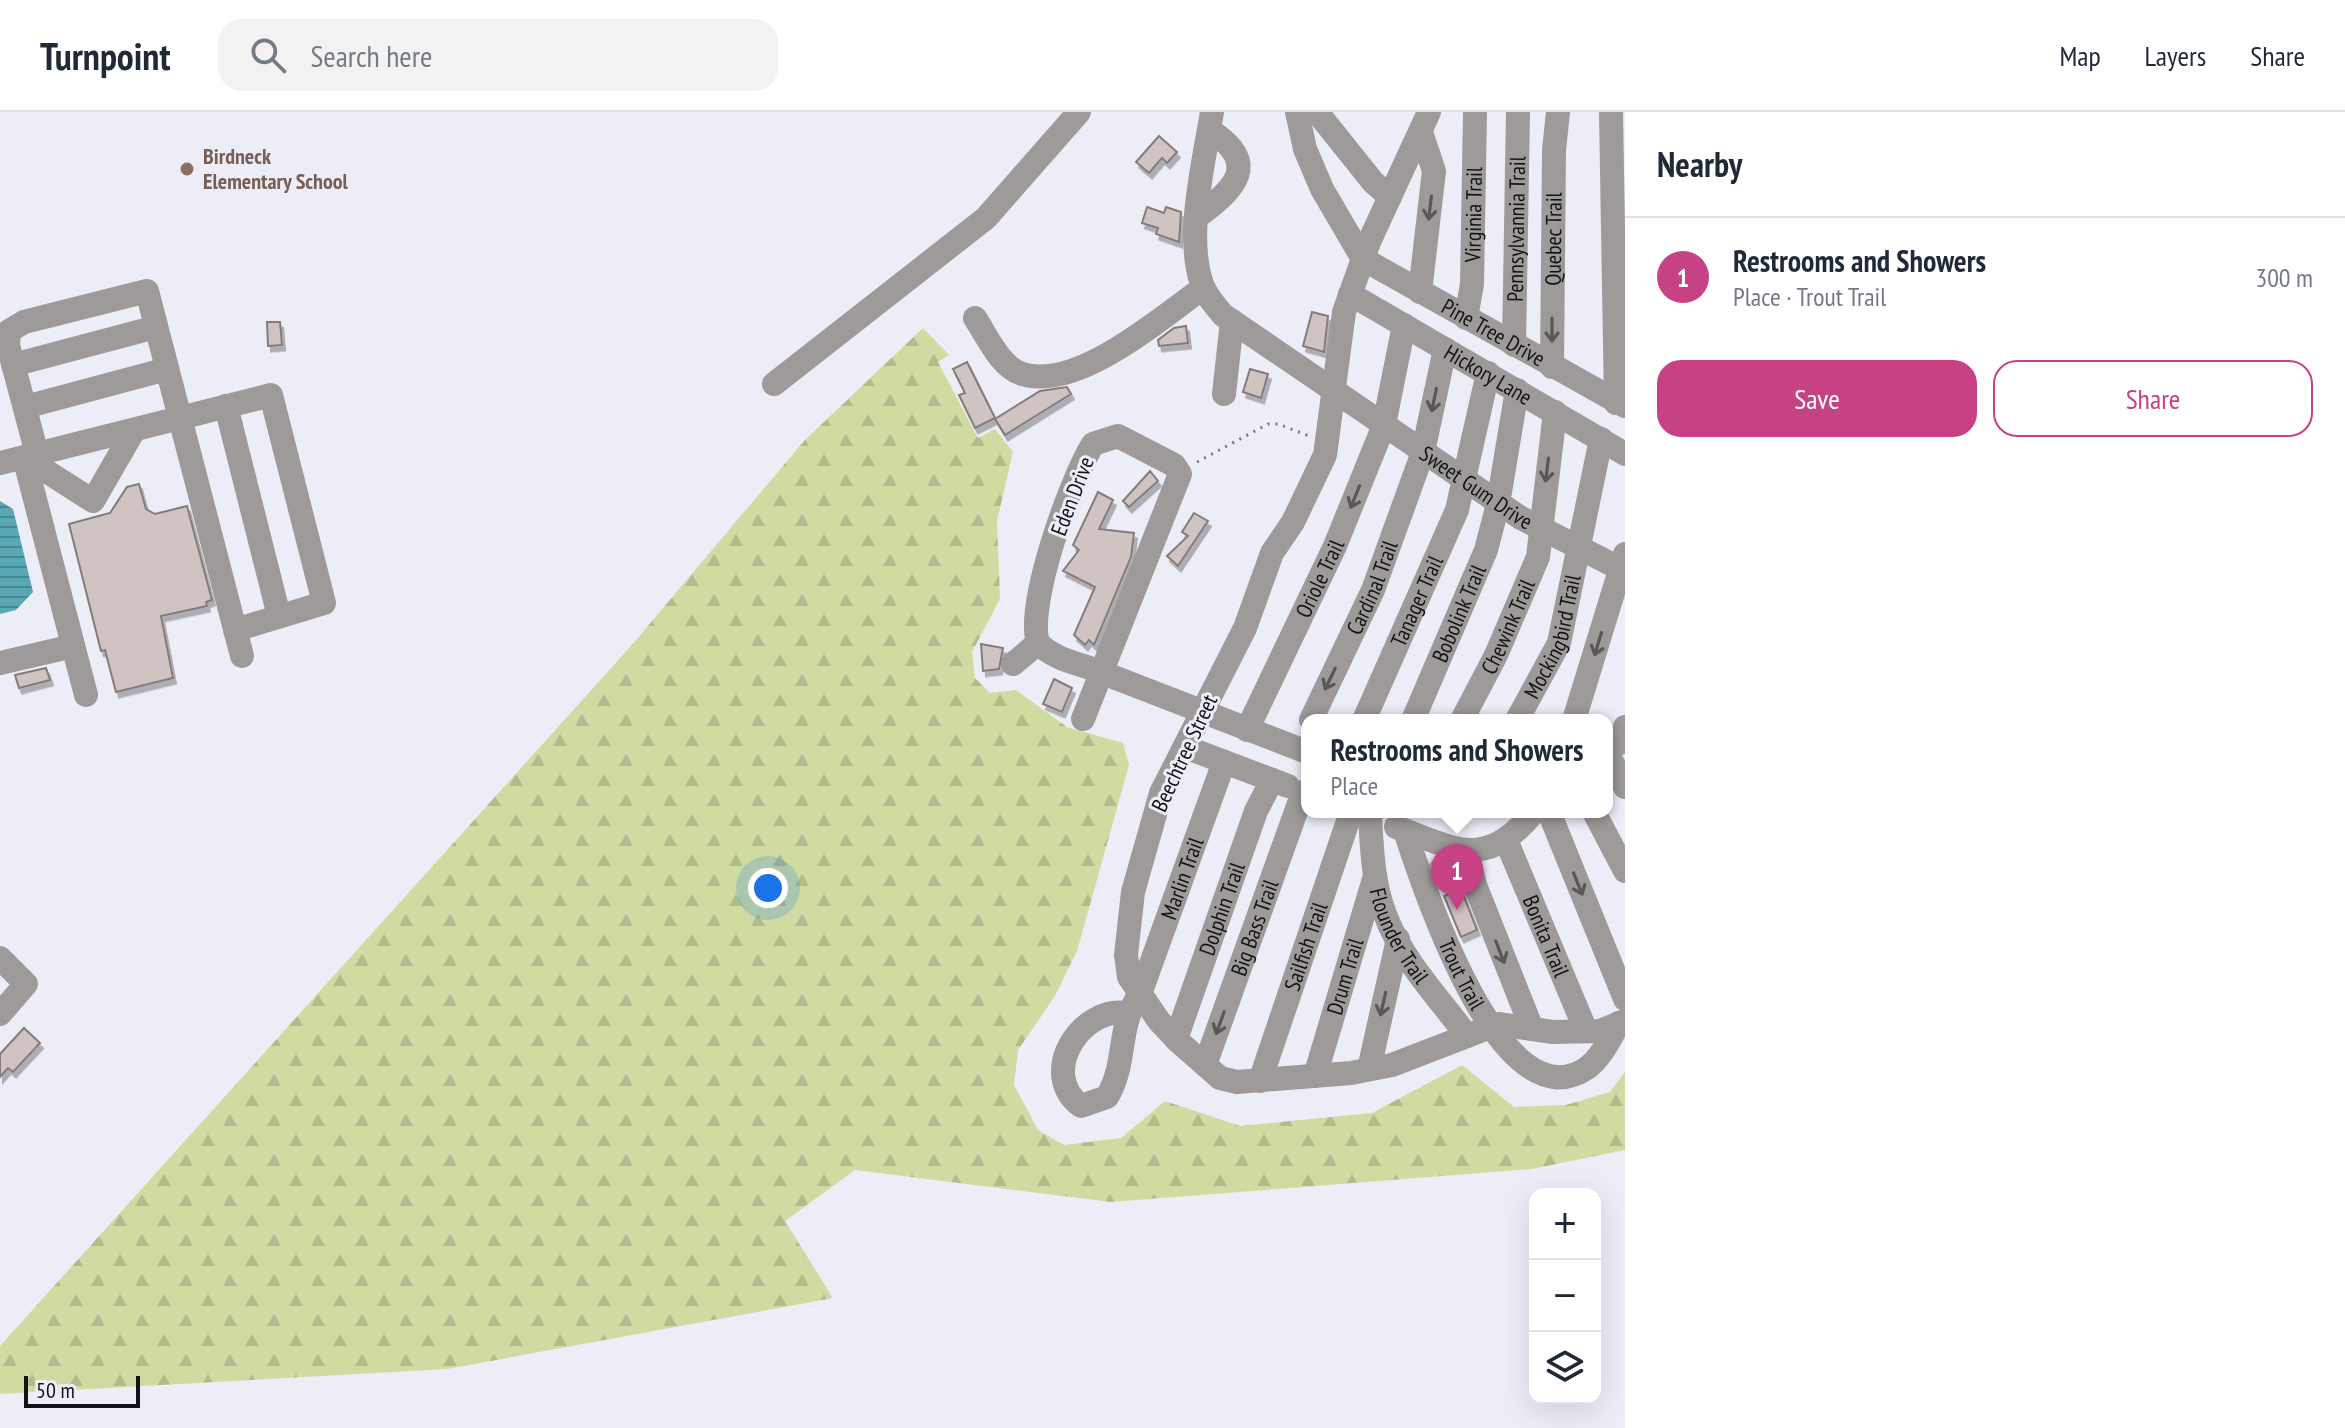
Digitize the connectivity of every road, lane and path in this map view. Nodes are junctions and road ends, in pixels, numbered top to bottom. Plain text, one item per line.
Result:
1 (1079, 112) edge
2 (1297, 112) edge
3 (1317, 112) edge
4 (1475, 112) edge
5 (1518, 112) edge
6 (1558, 112) edge
7 (1611, 112) edge
8 (1420, 120) edge
9 (1211, 121) edge
10 (1390, 197) junction
11 (1198, 216) junction
12 (1363, 259) junction
13 (1203, 288) junction
14 (1420, 292) junction
15 (1350, 294) junction
16 (975, 318) dead end
17 (1466, 318) junction
18 (1232, 321) junction
19 (1404, 325) junction
20 (156, 327) junction
21 (1514, 345) junction
22 (1445, 349) junction
23 (13, 365) junction
24 (1552, 367) junction
25 (167, 369) junction
26 (1488, 373) junction
27 (774, 384) dead end
28 (1517, 390) junction
29 (1333, 391) junction
30 (1224, 394) dead end
31 (1620, 405) edge
32 (226, 406) junction
33 (25, 407) junction
34 (1555, 412) junction
35 (180, 418) junction
36 (1384, 425) junction
37 (1290, 428) dead end
38 (134, 430) junction
39 (1601, 439) junction
40 (1423, 452) junction
41 (1625, 454) edge
42 (20, 458) edge
43 (1180, 474) junction
44 (1464, 480) junction
45 (1498, 504) junction
46 (1540, 528) junction
47 (1579, 548) junction
48 (1624, 565) edge
49 (279, 616) junction
50 (235, 630) junction
51 (1038, 643) junction
52 (73, 646) junction
53 (242, 656) dead end
54 (0, 663) edge
55 (1013, 664) dead end
56 (1103, 673) junction
57 (86, 695) dead end
58 (1202, 713) junction
59 (1314, 714) edge
60 (1367, 714) edge
61 (1416, 714) edge
62 (1465, 714) edge
63 (1520, 714) edge
64 (1576, 714) edge
65 (1083, 719) dead end
66 (1247, 730) junction
67 (1301, 742) edge
68 (1617, 743) edge
69 (1185, 747) junction
70 (1224, 762) junction
71 (1272, 780) junction
72 (1625, 787) edge
73 (1301, 791) edge
74 (1301, 803) edge
75 (1358, 818) edge
76 (1360, 818) edge
77 (1370, 818) edge
78 (1528, 818) edge
79 (1551, 818) edge
80 (1597, 818) edge
81 (1405, 831) junction
82 (1506, 840) junction
83 (1467, 851) junction
84 (1625, 871) edge
85 (1375, 876) junction
86 (1398, 939) junction
87 (0, 958) edge
88 (1625, 999) edge
89 (1133, 1004) junction
90 (0, 1014) edge
91 (1622, 1022) edge
92 (1532, 1029) junction
93 (1478, 1031) junction
94 (1586, 1031) junction
95 (1176, 1039) junction
96 (1205, 1065) junction
97 (1369, 1069) junction
98 (1315, 1076) junction
99 (1260, 1081) junction

1 - 27 street
2 - 12 street
3 - 10 street
4 - 17 street, Virginia Trail
5 - 21 street, Pennsylvannia Trail
6 -> 24 street, Quebec Trail
7 - 31 street
8 - 10 street, Beechtree Street
8 -> 14 street
9 - 11 street
9 - 11 street
10 - 12 street, Beechtree Street
11 - 13 street
12 - 14 street, Pine Tree Drive
12 - 15 street, Beechtree Street
13 - 16 street
13 - 18 street, Sweet Gum Drive
14 - 17 street, Pine Tree Drive
15 - 19 street, Hickory Lane
15 - 29 street, Beechtree Street
17 - 21 street, Pine Tree Drive
18 - 29 street, Sweet Gum Drive
18 - 30 street
19 - 22 street, Hickory Lane
19 - 36 street, Oriole Trail
20 - 23 street
20 - 23 street
20 - 25 street
21 - 24 street, Pine Tree Drive
22 - 26 street, Hickory Lane
22 -> 40 street, Cardinal Trail
23 - 33 street
24 - 31 street, Pine Tree Drive
25 - 33 street
25 - 35 street
26 - 28 street, Hickory Lane
26 - 44 street, Tanager Trail
28 - 34 street, Hickory Lane
28 - 45 street, Bobolink Trail
29 - 36 street, Sweet Gum Drive
29 - 58 street, Beechtree Street
32 - 35 street
32 - 49 street
32 - 49 street
33 - 42 street
34 - 39 street, Hickory Lane
34 -> 46 street, Chewink Trail
35 - 38 street
35 - 50 street
36 - 40 street, Sweet Gum Drive
36 -> 66 street, Oriole Trail
37 - 43 path
38 - 42 street
38 - 42 street
39 - 41 street, Hickory Lane
39 - 47 street, Mockingbird Trail
40 - 44 street, Sweet Gum Drive
40 -> 59 street, Cardinal Trail
42 - 52 street
43 - 51 street, Eden Drive
43 - 56 street
44 - 45 street, Sweet Gum Drive
44 - 60 street, Tanager Trail
45 - 46 street, Sweet Gum Drive
45 - 61 street, Bobolink Trail
46 - 47 street, Sweet Gum Drive
46 - 62 street, Chewink Trail
47 - 48 street, Sweet Gum Drive
47 - 63 street, Mockingbird Trail
48 -> 64 street
49 - 50 street
50 - 53 street
51 - 55 street
51 - 56 street
52 - 54 street
52 - 57 street
56 - 58 street
56 - 65 street
58 - 66 street
58 - 69 street, Beechtree Street
66 - 67 street
68 - 72 street
69 - 70 street
69 - 89 street, Beechtree Street
70 - 71 street
70 - 89 street, Marlin Trail
71 - 73 street
71 - 95 street, Dolphin Trail
74 -> 96 street, Big Bass Trail
75 - 99 street, Sailfish Trail
76 - 85 street, Flounder Trail
77 - 81 street
78 - 82 street
79 -> 88 street
80 - 84 street
81 - 83 street
81 - 93 street, Trout Trail
82 - 83 street
82 - 94 street, Bonita Trail
83 -> 92 street
85 - 86 street, Flounder Trail
85 - 98 street, Drum Trail
86 - 93 street, Flounder Trail
86 -> 97 street
87 - 90 street
89 - 95 street, Beechtree Street
91 - 93 street
91 - 94 street, Beechtree Street
92 - 93 street, Beechtree Street
92 - 94 street, Beechtree Street
93 - 97 street, Beechtree Street
95 - 96 street, Beechtree Street
96 - 99 street, Beechtree Street
97 - 98 street, Beechtree Street
98 - 99 street, Beechtree Street

